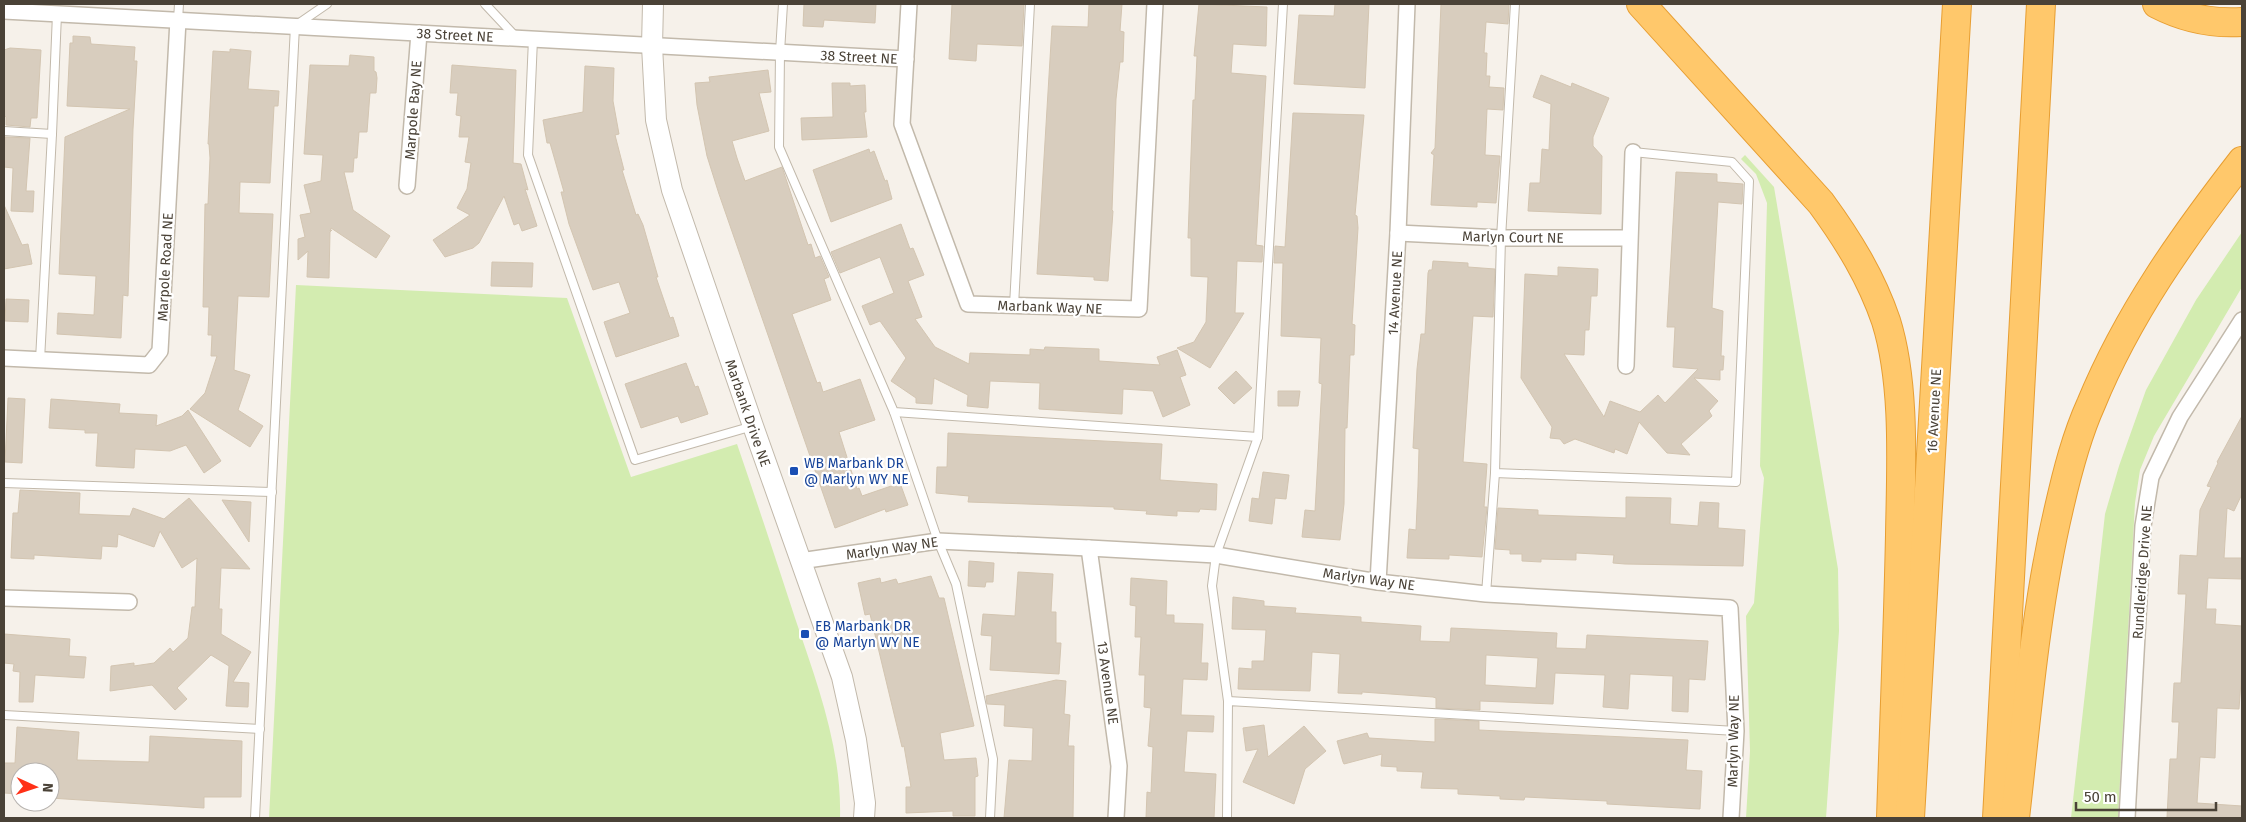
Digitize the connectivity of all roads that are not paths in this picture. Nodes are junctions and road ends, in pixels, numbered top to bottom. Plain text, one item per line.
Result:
1 (178, 4) edge
2 (327, 4) edge
3 (485, 4) edge
4 (654, 4) edge
5 (783, 4) edge
6 (909, 4) edge
7 (1030, 4) edge
8 (1155, 4) edge
9 (1283, 4) edge
10 (1407, 4) edge
11 (1515, 4) edge
12 (1641, 4) edge
13 (1957, 4) edge
14 (2041, 4) edge
15 (2157, 4) edge
16 (27, 8) edge
17 (4, 11) edge
18 (58, 14) junction
19 (178, 20) junction
20 (2242, 22) edge
21 (295, 26) junction
22 (419, 33) junction
23 (517, 38) junction
24 (533, 39) junction
25 (652, 46) junction
26 (780, 52) junction
27 (906, 59) junction
28 (4, 131) edge
29 (52, 134) junction
30 (1633, 152) joint
31 (2242, 161) edge
32 (408, 186) dead end
33 (1398, 233) junction
34 (1502, 238) junction
35 (1629, 238) junction
36 (1014, 306) junction
37 (2242, 320) edge
38 (4, 358) edge
39 (40, 360) junction
40 (1626, 366) dead end
41 (894, 412) junction
42 (753, 426) junction
43 (1258, 437) junction
44 (1495, 473) junction
45 (4, 483) edge
46 (272, 492) junction
47 (938, 541) junction
48 (1090, 548) junction
49 (1216, 555) junction
50 (800, 561) junction
51 (1378, 582) junction
52 (1486, 594) junction
53 (4, 598) edge
54 (129, 602) dead end
55 (1228, 701) junction
56 (4, 715) edge
57 (260, 729) junction
58 (1736, 731) junction
59 (255, 818) edge
60 (864, 818) edge
61 (990, 818) edge
62 (1116, 818) edge
63 (1227, 818) edge
64 (1731, 818) edge
65 (1891, 818) edge
66 (1910, 818) edge
67 (1997, 818) edge
68 (2015, 818) edge
69 (2127, 818) edge

1 - 19 lane
2 - 21 lane
3 - 23 lane
4 - 25 street, Marbank Drive NE
5 - 26 lane
6 - 27 street, Marbank Way NE
7 - 36 lane
8 - 36 street, Marbank Way NE
9 - 43 lane
10 - 33 street, 14 Avenue NE
11 - 34 lane
12 - 65 highway
13 - 66 highway, 16 Avenue NE
14 - 67 highway
15 - 20 highway
16 - 17 street, 38 Street NE
16 - 18 street, 38 Street NE
18 - 19 street, 38 Street NE
18 - 29 lane
19 - 21 street, 38 Street NE
19 - 39 street, Marpole Road NE
21 - 22 street, 38 Street NE
21 - 46 lane
22 - 23 street, 38 Street NE
22 - 32 street, Marpole Bay NE
23 - 24 street, 38 Street NE
24 - 25 street, 38 Street NE
24 - 42 lane
25 - 26 street, 38 Street NE
25 - 42 street, Marbank Drive NE
26 - 27 street, 38 Street NE
26 - 41 lane
27 - 36 street, Marbank Way NE
28 - 29 lane
29 - 39 lane
30 - 35 street
30 - 44 lane
31 - 68 highway
33 - 34 street, Marlyn Court NE
33 - 51 street, 14 Avenue NE
34 - 35 street, Marlyn Court NE
34 - 44 lane
35 - 40 street
37 - 69 street, Rundleridge Drive NE
38 - 39 street, Marpole Road NE
41 - 43 lane
41 - 47 lane
42 - 50 street, Marbank Drive NE
43 - 49 lane
44 - 52 lane
45 - 46 lane
46 - 57 lane
47 - 48 street, Marlyn Way NE
47 - 50 street, Marlyn Way NE
47 - 61 lane
48 - 49 street, Marlyn Way NE
48 - 62 street, 13 Avenue NE
49 - 51 street, Marlyn Way NE
49 - 55 lane
50 - 60 street, Marbank Drive NE
51 - 52 street, Marlyn Way NE
52 - 58 street, Marlyn Way NE
53 - 54 street
55 - 58 lane
55 - 63 lane
56 - 57 lane
57 - 59 lane
58 - 64 street, Marlyn Way NE

